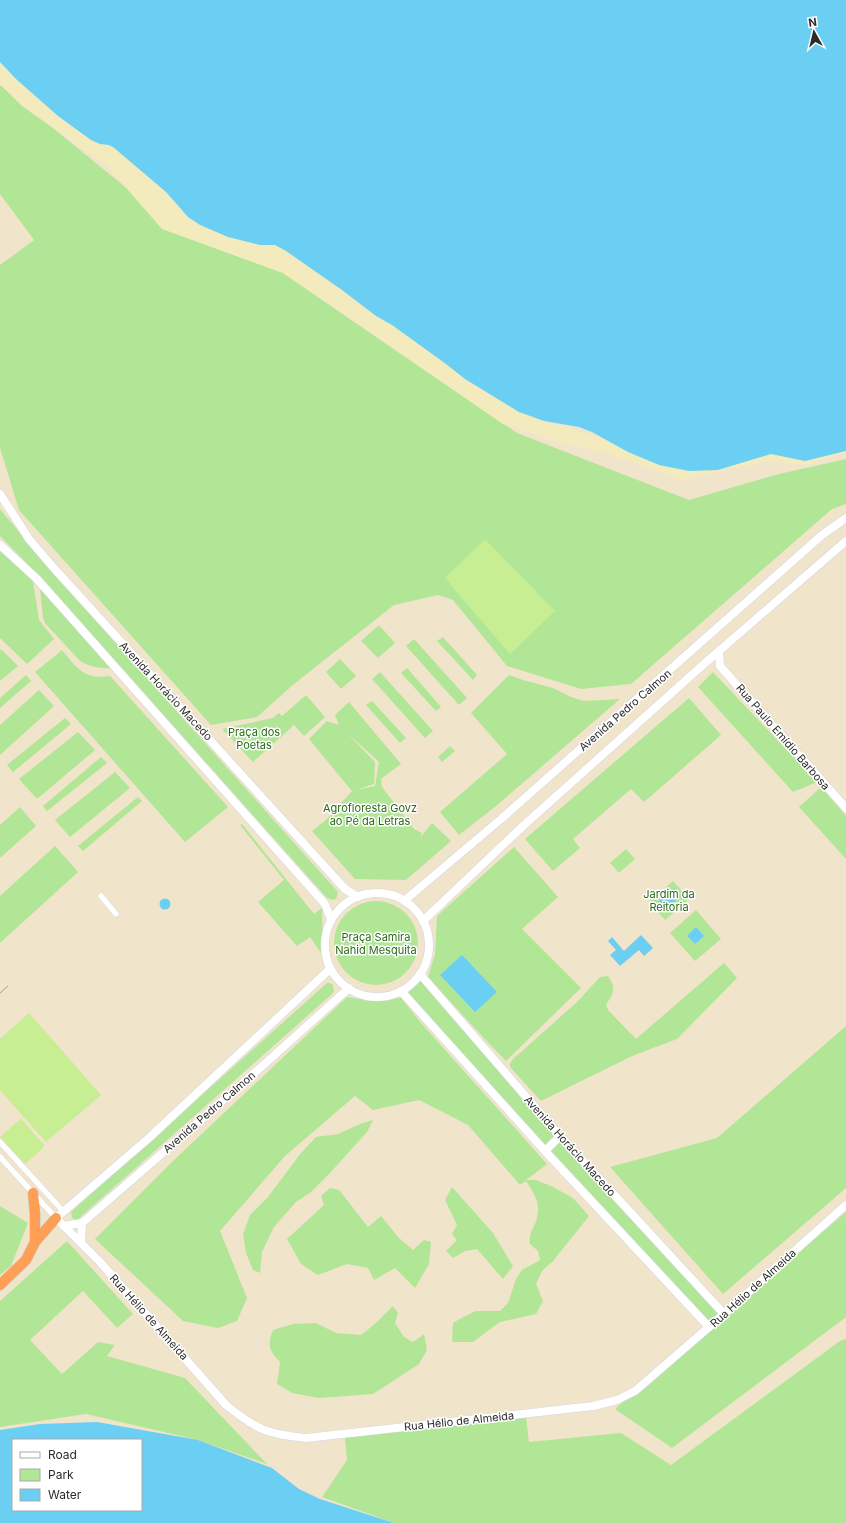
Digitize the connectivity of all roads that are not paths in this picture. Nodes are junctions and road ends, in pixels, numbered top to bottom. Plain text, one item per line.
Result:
1 (0, 494) edge
2 (0, 501) edge
3 (7, 506) junction
4 (846, 518) edge
5 (846, 541) edge
6 (0, 545) edge
7 (719, 651) junction
8 (704, 664) junction
9 (720, 666) junction
10 (846, 808) edge
11 (101, 896) dead end
12 (358, 897) junction
13 (404, 901) junction
14 (116, 914) dead end
15 (331, 919) junction
16 (423, 921) junction
17 (330, 970) junction
18 (420, 974) junction
19 (349, 988) junction
20 (401, 991) junction
21 (560, 1136) junction
22 (0, 1142) edge
23 (545, 1151) junction
24 (0, 1157) edge
25 (33, 1193) junction
26 (846, 1205) edge
27 (59, 1214) junction
28 (82, 1223) junction
29 (64, 1226) junction
30 (35, 1242) junction
31 (81, 1242) junction
32 (0, 1285) edge
33 (724, 1314) junction
34 (709, 1327) junction

1 - 3 street, Avenida Horácio Macedo
2 - 3 street
3 - 12 street, Avenida Horácio Macedo
4 - 13 street, Avenida Pedro Calmon
5 - 7 street, Avenida Pedro Calmon
6 - 15 street, Avenida Horácio Macedo
7 - 8 street, Avenida Pedro Calmon
7 - 9 street
8 - 9 street
8 - 16 street, Avenida Pedro Calmon
9 - 10 street, Rua Paulo Emídio Barbosa
11 - 14 street
12 - 13 street
12 - 15 street
13 - 16 street
15 - 17 street
16 - 18 street
17 - 19 street
17 - 27 street, Avenida Pedro Calmon
18 - 20 street
18 - 21 street, Avenida Horácio Macedo
19 - 20 street
19 - 28 street, Avenida Pedro Calmon
20 - 23 street, Avenida Horácio Macedo
21 - 23 street
21 - 33 street, Avenida Horácio Macedo
22 - 27 street
23 - 34 street, Avenida Horácio Macedo
24 - 25 street
25 - 27 street
25 - 30 highway
26 - 33 street, Rua Hélio de Almeida
27 - 29 street, Rua Hélio de Almeida
27 - 30 highway
28 - 29 street
28 - 31 street
29 - 31 street, Rua Hélio de Almeida
30 - 32 highway
31 - 34 street, Rua Hélio de Almeida
33 - 34 street, Rua Hélio de Almeida

